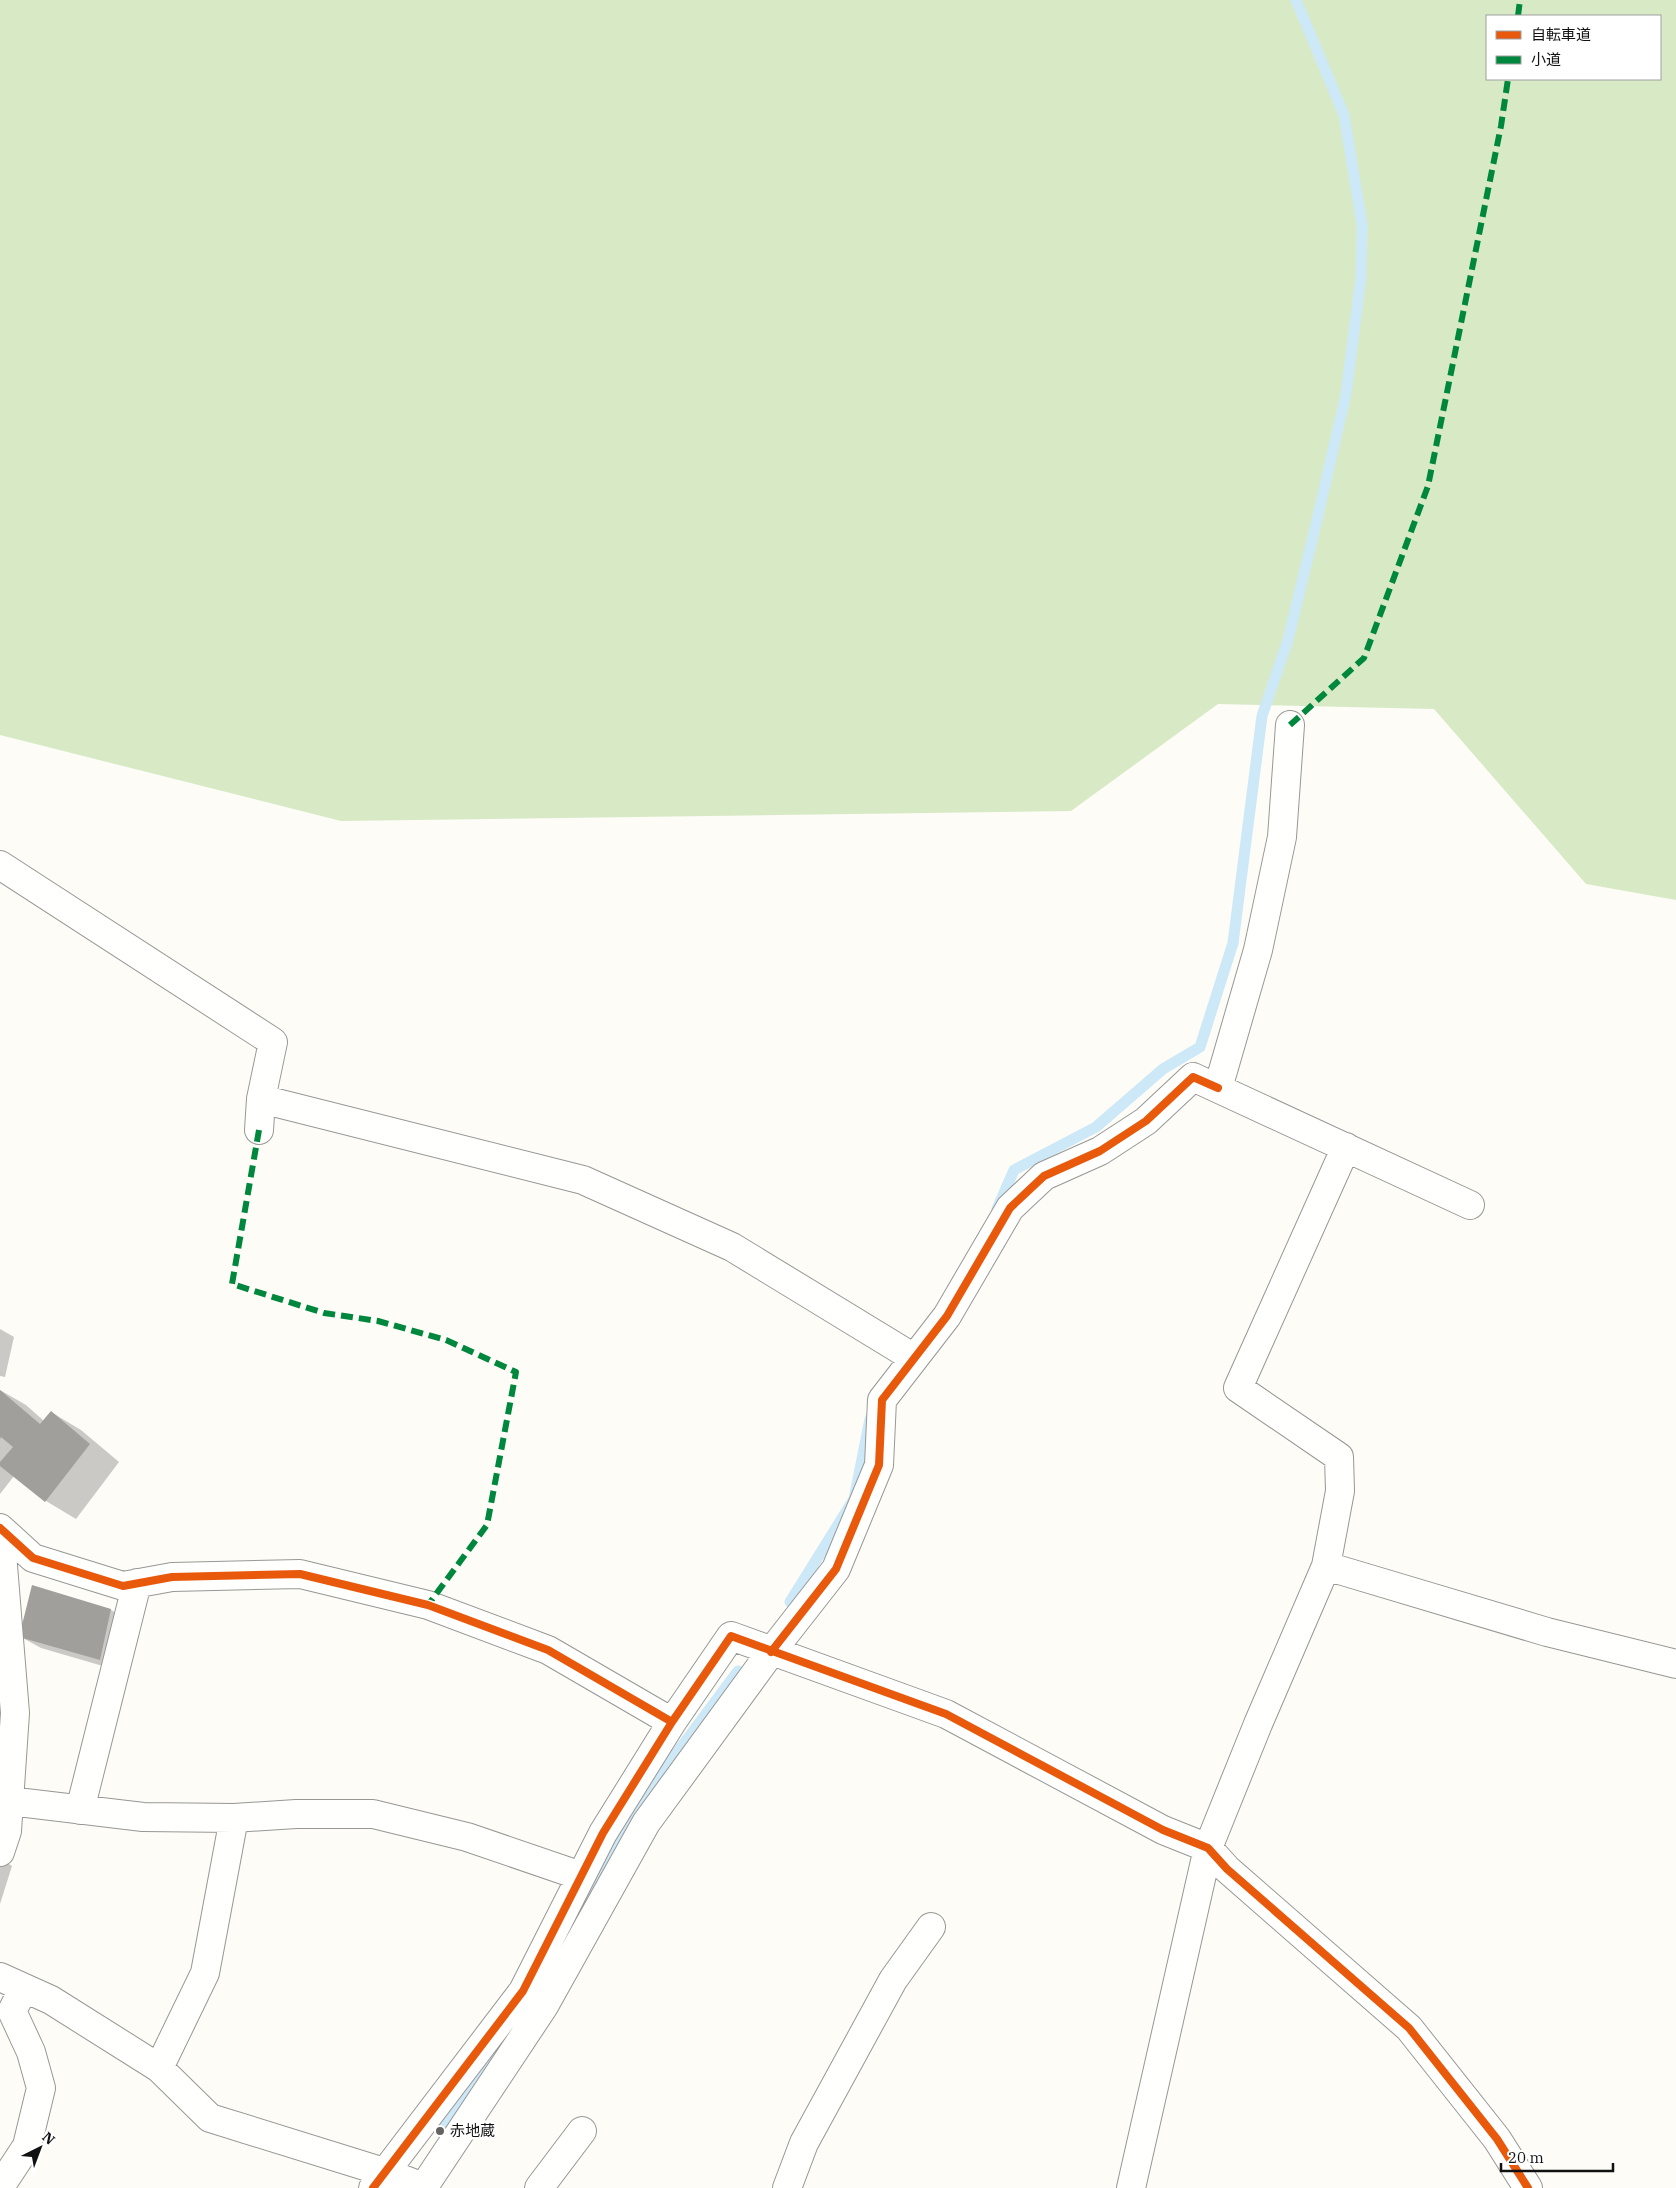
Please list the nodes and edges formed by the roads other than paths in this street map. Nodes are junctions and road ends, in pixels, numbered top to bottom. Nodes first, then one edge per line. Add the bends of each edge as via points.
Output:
1 (1290, 725) dead end
2 (0, 864) edge
3 (1218, 1088) junction
4 (261, 1099) junction
5 (259, 1130) dead end
6 (1346, 1147) junction
7 (1470, 1205) dead end
8 (914, 1358) junction
9 (0, 1529) edge
10 (1326, 1566) junction
11 (137, 1583) junction
12 (771, 1652) junction
13 (1676, 1664) edge
14 (672, 1722) junction
15 (4, 1801) edge
16 (80, 1810) junction
17 (234, 1818) junction
18 (1208, 1848) junction
19 (0, 1852) edge
20 (582, 1876) junction
21 (931, 1927) dead end
22 (12, 1982) edge
23 (159, 2068) junction
24 (582, 2131) dead end
25 (379, 2180) edge
26 (0, 2187) edge
27 (424, 2188) edge
28 (539, 2188) edge
29 (787, 2188) edge
30 (1131, 2188) edge
31 (1528, 2188) edge

1 - 3 street via 1282,837 1258,950
2 - 4 street via 273,1042
3 - 6 street
3 - 8 street via 1193,1077 1146,1121 1100,1152 1044,1176 1010,1208 947,1316
4 - 5 street
4 - 8 street via 583,1180 732,1247
6 - 7 street
6 - 10 street via 1238,1388 1339,1457 1340,1491
8 - 12 street via 882,1400 879,1465 836,1569
9 - 11 street via 33,1558 123,1586
9 - 15 street via 15,1713
10 - 13 street via 1547,1632
10 - 18 street
11 - 14 street via 172,1577 300,1574 428,1605 548,1650
11 - 16 street
12 - 14 street via 732,1636
12 - 18 street via 946,1714 1163,1830
12 - 27 street via 646,1823 544,2006
14 - 20 street via 603,1833
15 - 16 street
15 - 19 street via 7,1831
16 - 17 street via 143,1817
17 - 20 street via 373,1814 467,1837
17 - 23 street via 206,1973
18 - 30 street
18 - 31 street via 1227,1869 1409,2028 1497,2139
20 - 25 street via 523,1991
21 - 29 street via 889,1989 804,2143
22 - 23 street via 51,2000
22 - 26 street via 12,2011 31,2052 41,2088 27,2146
23 - 25 street via 210,2118
24 - 28 street
25 - 27 street

